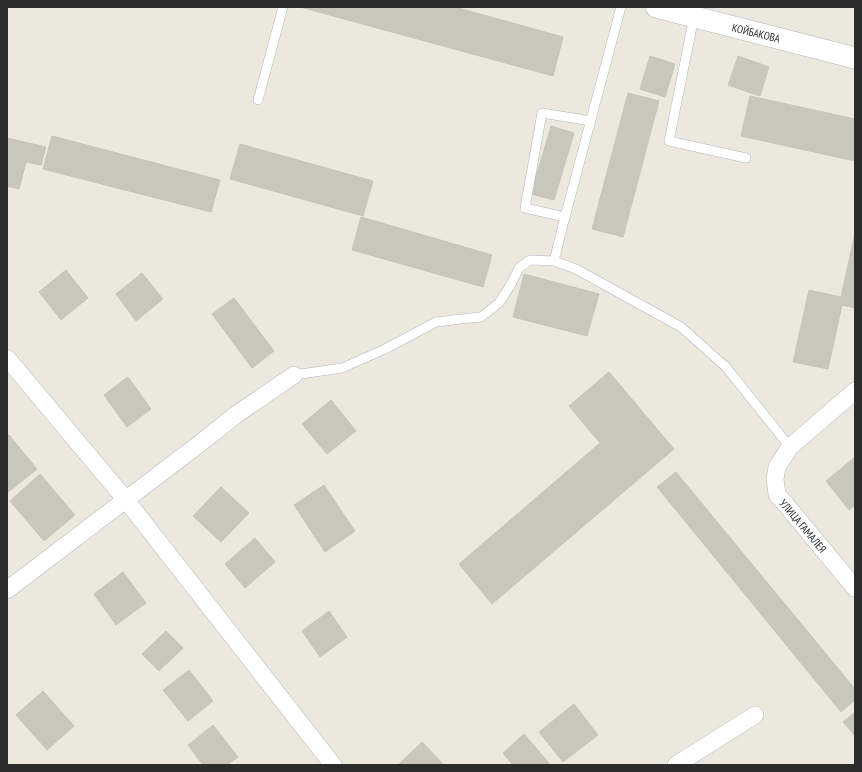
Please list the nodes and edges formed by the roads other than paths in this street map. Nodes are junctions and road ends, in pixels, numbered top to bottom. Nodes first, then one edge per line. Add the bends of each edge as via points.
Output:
1 (283, 7) edge
2 (621, 7) edge
3 (656, 7) edge
4 (694, 17) junction
5 (855, 58) edge
6 (258, 100) dead end
7 (591, 121) junction
8 (746, 158) dead end
9 (565, 217) junction
10 (554, 261) junction
11 (7, 358) edge
12 (294, 375) joint
13 (855, 391) edge
14 (790, 447) junction
15 (126, 500) junction
16 (855, 588) edge
17 (7, 590) edge
18 (755, 715) dead end
19 (333, 765) edge
20 (676, 765) edge

1 - 6 lane
2 - 7 lane
3 - 4 street, КОЙБАКОВА
4 - 5 street, КОЙБАКОВА
4 - 8 lane via 669,141
7 - 9 lane
7 - 9 lane via 542,113 525,208
9 - 10 lane
10 - 12 lane via 530,260 519,268 499,303 480,317 436,322 342,368
10 - 14 lane via 576,269 681,327 726,368
11 - 15 street
12 - 15 street via 237,414
13 - 14 street, УЛИЦА ГАМАЛЕЯ
14 - 16 street, УЛИЦА ГАМАЛЕЯ via 778,467 775,479 777,494
15 - 17 street
15 - 19 street
18 - 20 street

